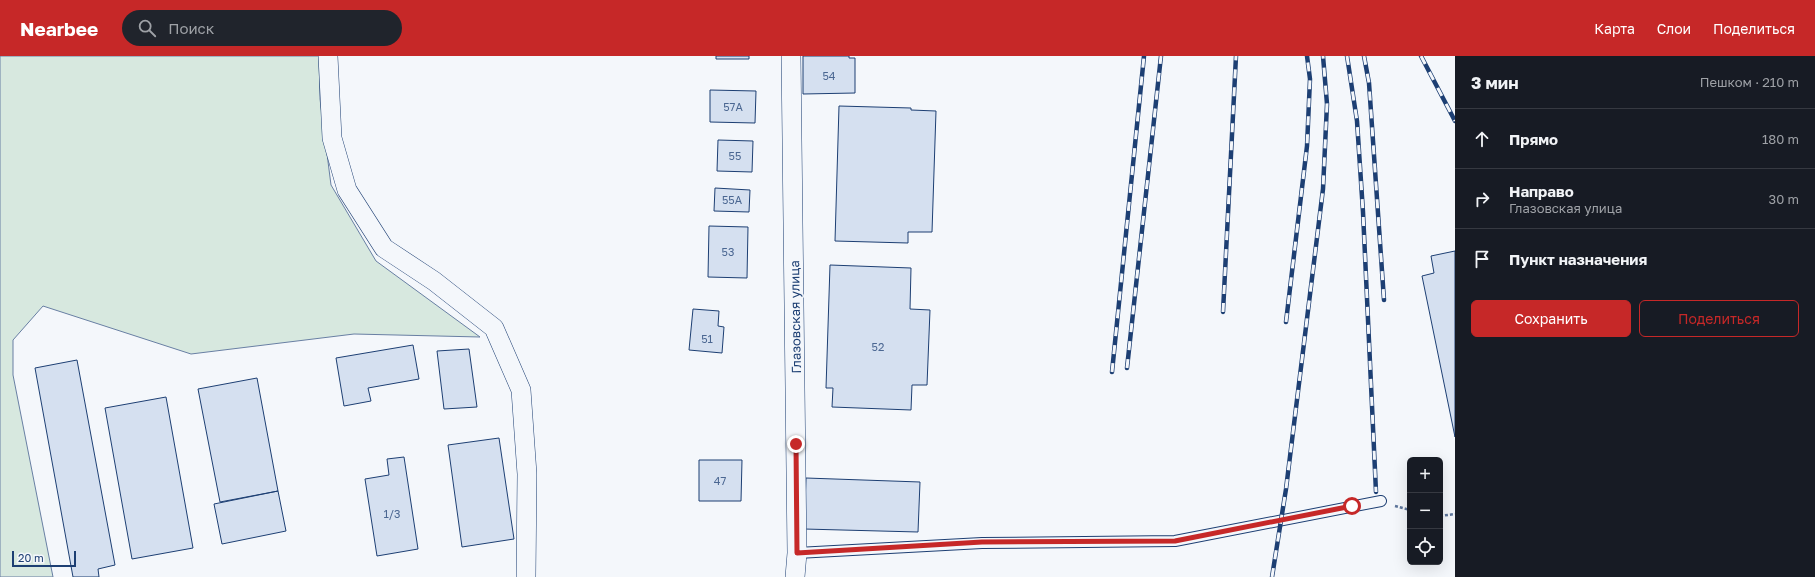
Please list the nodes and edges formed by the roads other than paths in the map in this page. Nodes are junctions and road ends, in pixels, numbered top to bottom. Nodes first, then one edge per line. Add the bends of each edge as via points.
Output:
1 (328, 56) edge
2 (791, 56) edge
3 (1381, 501) dead end
4 (797, 553) junction
5 (526, 577) edge
6 (795, 577) edge

1 - 5 street via 332,138 346,190 384,248 434,281 494,328 521,390 527,474
2 - 4 street, Глазовская улица
3 - 4 lane via 1175,541 982,542
4 - 6 street, Глазовская улица

